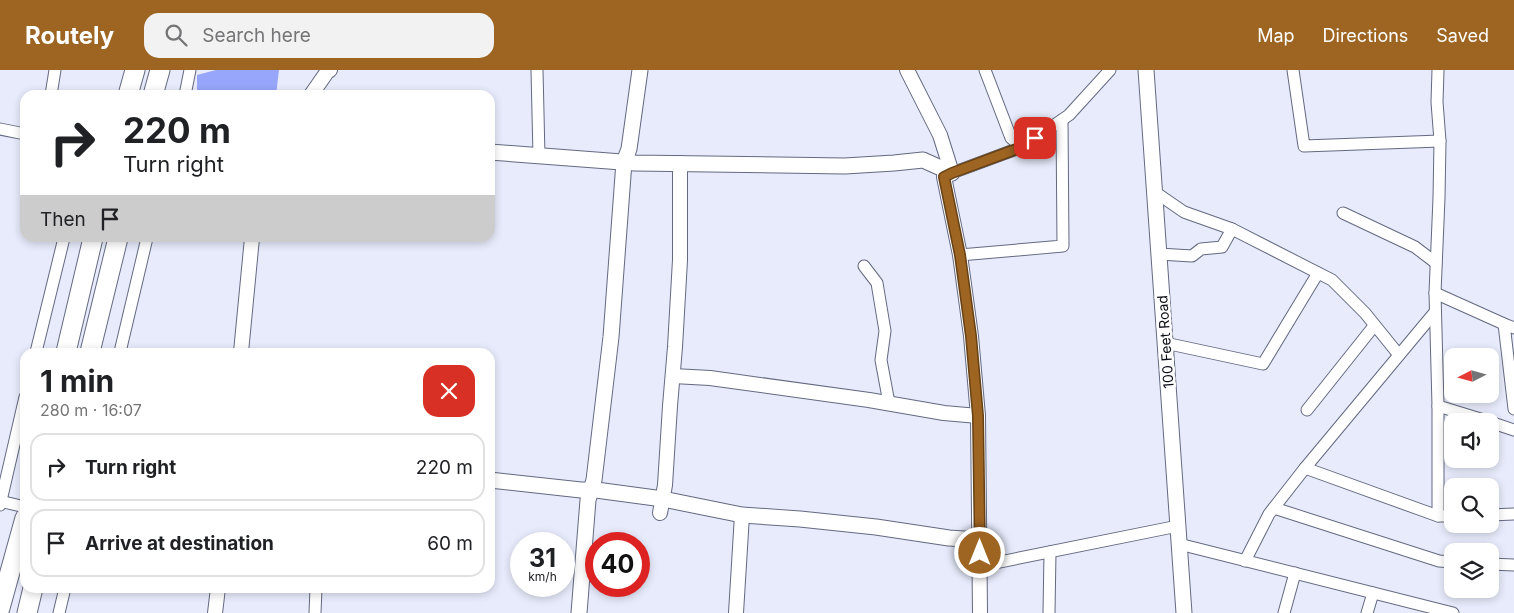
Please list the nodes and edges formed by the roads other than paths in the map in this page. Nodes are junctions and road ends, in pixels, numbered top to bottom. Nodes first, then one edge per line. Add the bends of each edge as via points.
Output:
1 (55, 70) edge
2 (135, 70) edge
3 (160, 70) edge
4 (190, 70) edge
5 (537, 70) edge
6 (640, 70) edge
7 (907, 70) edge
8 (985, 70) edge
9 (1110, 70) edge
10 (1146, 70) edge
11 (1293, 70) edge
12 (1438, 70) edge
13 (328, 71) edge
14 (51, 90) edge
15 (129, 90) edge
16 (154, 90) edge
17 (185, 90) edge
18 (315, 90) edge
19 (1062, 120) junction
20 (0, 130) edge
21 (20, 133) edge
22 (1440, 140) junction
23 (1022, 147) junction
24 (495, 152) edge
25 (539, 156) junction
26 (624, 162) junction
27 (680, 163) junction
28 (952, 173) junction
29 (1155, 192) junction
30 (1343, 213) dead end
31 (1232, 229) junction
32 (63, 242) edge
33 (93, 242) edge
34 (117, 242) edge
35 (146, 242) edge
36 (252, 242) edge
37 (1159, 254) junction
38 (960, 255) junction
39 (1436, 263) junction
40 (864, 266) dead end
41 (1318, 273) junction
42 (1435, 293) junction
43 (1435, 312) junction
44 (1374, 326) junction
45 (1509, 326) edge
46 (1165, 343) junction
47 (37, 348) edge
48 (67, 348) edge
49 (91, 348) edge
50 (121, 348) edge
51 (241, 348) edge
52 (1399, 355) junction
53 (673, 376) junction
54 (889, 403) junction
55 (1438, 406) junction
56 (1514, 409) edge
57 (1307, 410) dead end
58 (1460, 413) edge
59 (978, 416) junction
60 (20, 418) edge
61 (1499, 425) edge
62 (1514, 430) edge
63 (1305, 468) junction
64 (495, 480) edge
65 (591, 490) junction
66 (0, 502) edge
67 (20, 506) edge
68 (661, 506) junction
69 (1274, 508) junction
70 (1514, 514) edge
71 (742, 515) junction
72 (1499, 515) edge
73 (1438, 516) junction
74 (1444, 516) edge
75 (1178, 526) junction
76 (20, 536) edge
77 (979, 540) junction
78 (1179, 544) junction
79 (1050, 552) junction
80 (1245, 561) junction
81 (1444, 561) edge
82 (1499, 565) edge
83 (980, 566) junction
84 (1514, 566) edge
85 (1295, 574) junction
86 (32, 593) edge
87 (64, 593) edge
88 (217, 593) edge
89 (316, 593) edge
90 (1373, 593) junction
91 (0, 608) edge
92 (1448, 612) edge
93 (27, 613) edge
94 (59, 613) edge
95 (215, 613) edge
96 (315, 613) edge
97 (579, 613) edge
98 (736, 613) edge
99 (980, 613) edge
100 (1049, 613) edge
101 (1184, 613) edge
102 (1284, 613) edge
103 (1367, 613) edge

1 - 14 street
2 - 15 highway
3 - 16 highway
4 - 17 street
5 - 25 street
6 - 26 main road via 629,149
7 - 28 street via 940,134
8 - 23 street via 1011,138
9 - 19 street
10 - 29 main road, 100 Feet Road
11 - 22 street via 1304,146
12 - 22 street
13 - 18 street
19 - 23 street
19 - 38 street via 1063,246
20 - 21 street
22 - 39 street
23 - 28 street
24 - 25 main road
25 - 26 main road
26 - 27 main road
26 - 65 main road via 611,337
27 - 28 main road via 845,166 922,160
27 - 53 street via 680,260
28 - 38 street via 944,177
29 - 31 street via 1184,212
29 - 37 main road, 100 Feet Road
30 - 39 street via 1415,247
31 - 37 street via 1222,246 1201,249 1192,256
31 - 41 street
32 - 47 street
33 - 48 highway
34 - 49 highway
35 - 50 street
36 - 51 street
37 - 46 main road, 100 Feet Road
38 - 59 street
39 - 42 street
40 - 54 street via 877,283 885,331 881,360
41 - 44 street via 1332,280
41 - 46 street via 1263,364
42 - 43 street
42 - 45 street
43 - 52 street
43 - 55 street
44 - 52 street
44 - 57 street
45 - 56 street
46 - 75 main road, 100 Feet Road
52 - 63 street
53 - 54 street via 710,378
53 - 68 street
54 - 59 street via 944,414
55 - 58 street
55 - 73 street
59 - 77 street
60 - 66 street
61 - 62 street
63 - 69 street
63 - 73 street
64 - 65 main road
65 - 68 main road
65 - 97 main road
66 - 67 street
68 - 71 main road
69 - 80 street
69 - 81 street
70 - 72 street
71 - 77 main road
71 - 98 street
73 - 74 street
75 - 78 main road, 100 Feet Road
75 - 79 street
76 - 91 highway
77 - 83 street
78 - 80 street
78 - 101 main road, 100 Feet Road
79 - 83 street
79 - 100 street
80 - 85 street
82 - 84 street
83 - 99 street
85 - 90 street
85 - 102 street
86 - 93 highway
87 - 94 street
88 - 95 street
89 - 96 street
90 - 92 street
90 - 103 street

